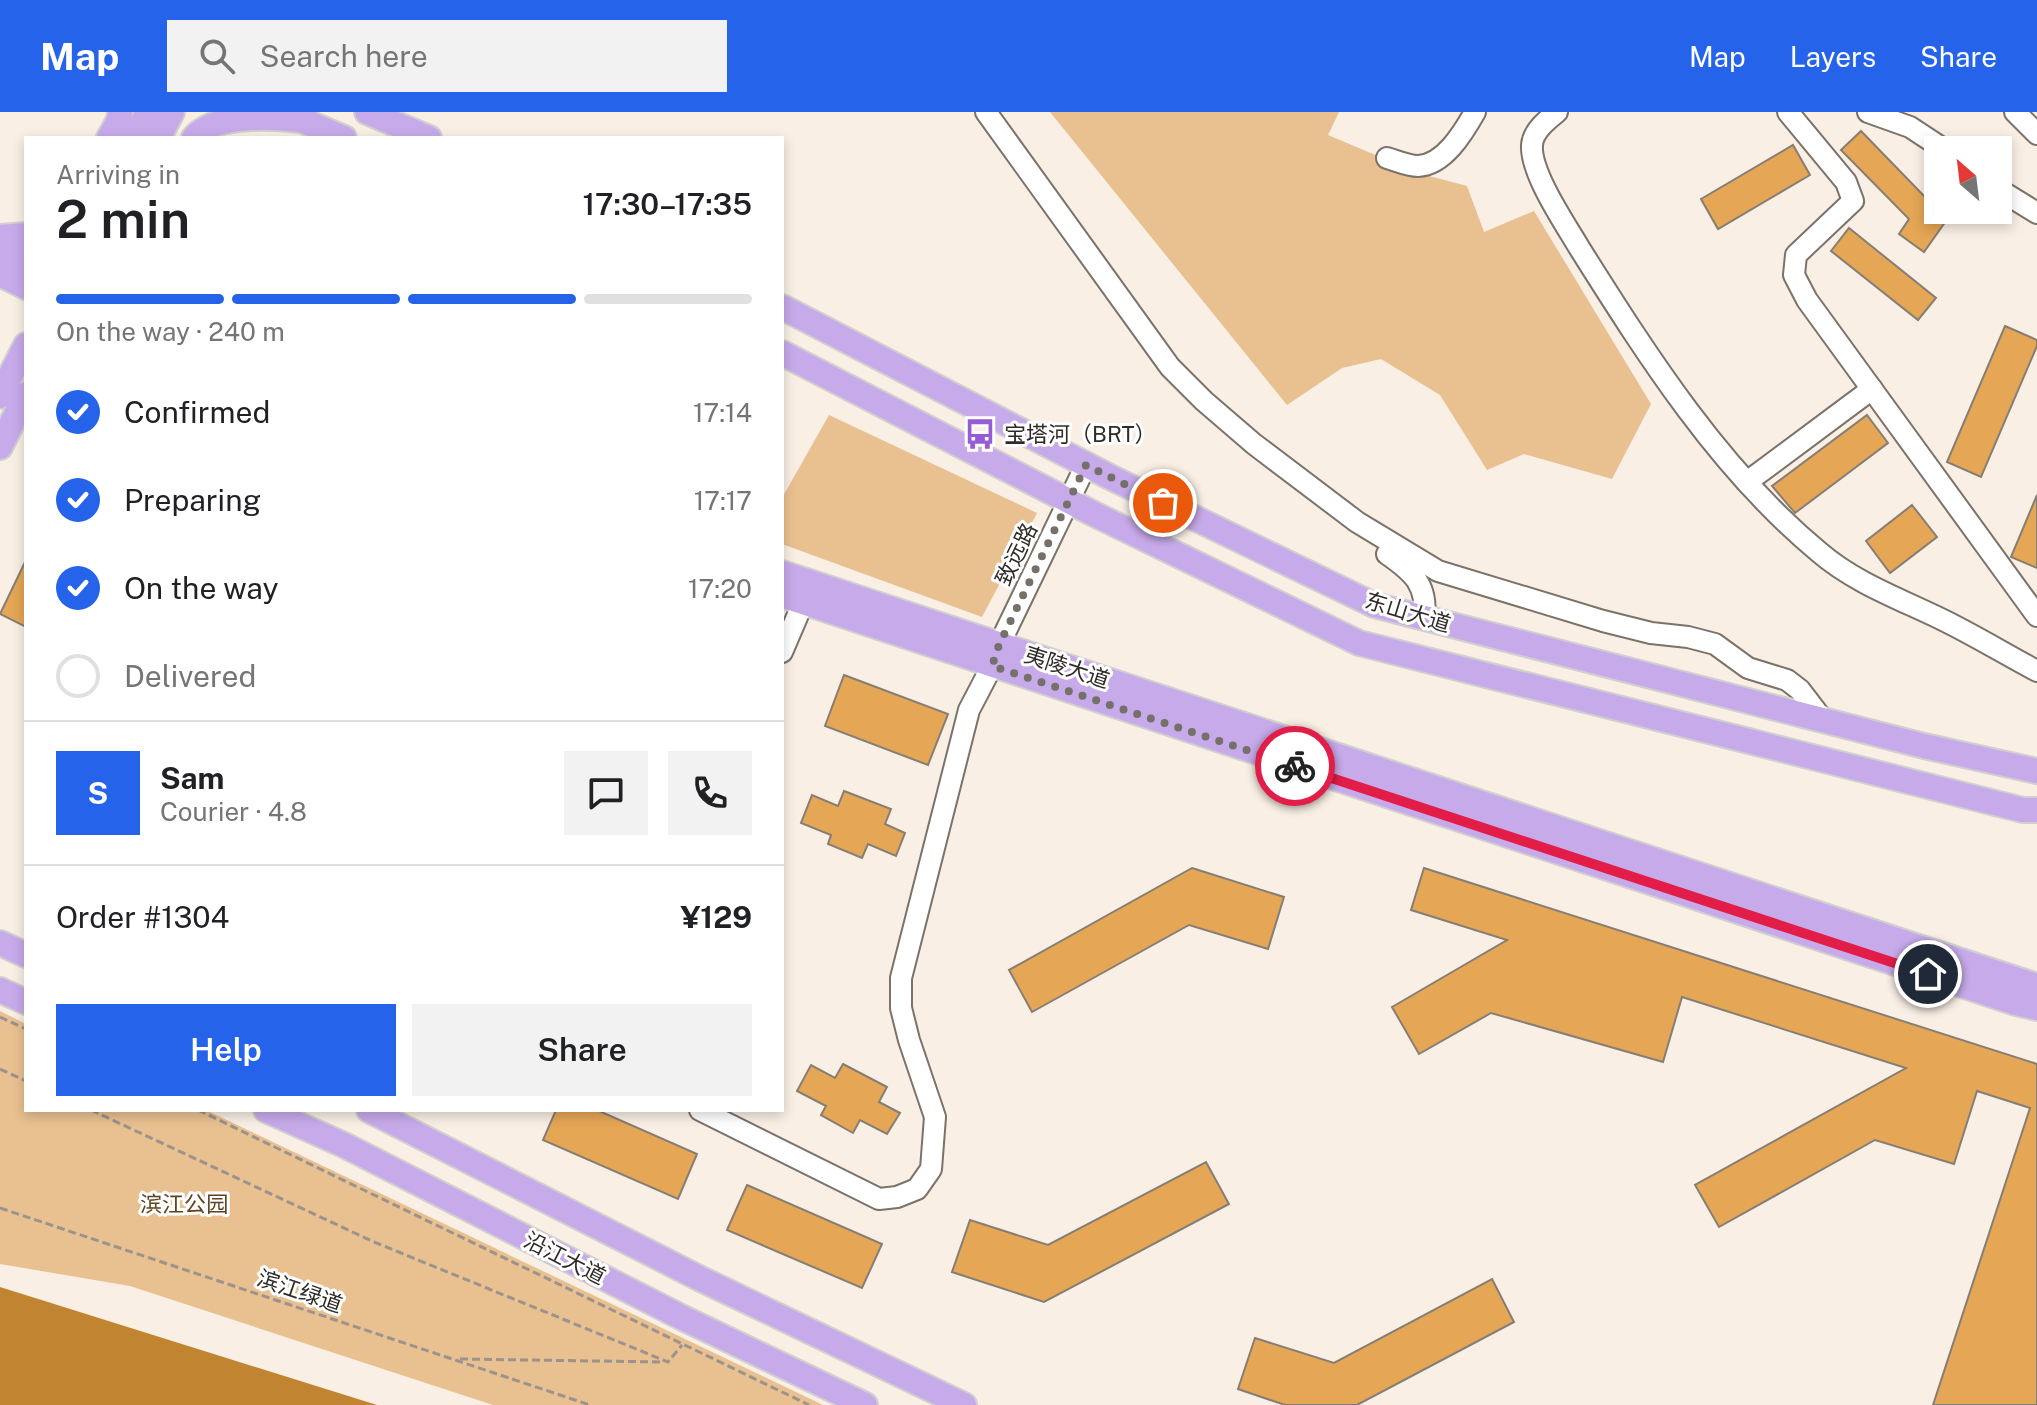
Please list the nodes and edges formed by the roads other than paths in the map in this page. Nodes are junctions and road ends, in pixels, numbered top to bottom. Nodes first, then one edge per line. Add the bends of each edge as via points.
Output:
1 (120, 112) edge
2 (148, 112) edge
3 (172, 112) edge
4 (278, 112) edge
5 (367, 112) edge
6 (986, 112) edge
7 (1475, 112) edge
8 (1557, 112) edge
9 (1788, 112) edge
10 (1868, 112) edge
11 (2015, 112) edge
12 (308, 121) junction
13 (2037, 134) edge
14 (110, 136) edge
15 (135, 136) edge
16 (159, 136) edge
17 (196, 136) edge
18 (340, 136) edge
19 (424, 136) edge
20 (1924, 136) edge
21 (1387, 158) dead end
22 (2012, 198) edge
23 (2037, 213) edge
24 (24, 235) edge
25 (0, 237) edge
26 (0, 249) edge
27 (24, 260) edge
28 (0, 274) edge
29 (24, 286) edge
30 (784, 308) edge
31 (24, 349) edge
32 (784, 354) edge
33 (1872, 389) junction
34 (0, 396) edge
35 (24, 398) edge
36 (0, 447) edge
37 (1086, 465) junction
38 (1747, 482) junction
39 (1069, 501) junction
40 (1383, 538) junction
41 (784, 574) edge
42 (793, 599) edge
43 (2037, 616) edge
44 (1424, 618) junction
45 (784, 642) edge
46 (996, 655) junction
47 (2037, 671) edge
48 (1823, 720) junction
49 (2037, 771) edge
50 (2037, 810) edge
51 (0, 943) edge
52 (24, 954) edge
53 (2037, 986) edge
54 (0, 990) edge
55 (24, 1001) edge
56 (2037, 1008) edge
57 (274, 1112) edge
58 (373, 1112) edge
59 (704, 1112) edge
60 (865, 1405) edge
61 (964, 1405) edge

1 - 14 main road
2 - 15 main road
3 - 16 main road
4 - 12 main road
5 - 19 main road
6 - 40 street via 1170,367 1254,444
7 - 21 street via 1449,150 1433,163 1414,166
8 - 38 street via 1542,123 1532,144 1554,206 1615,306
9 - 33 street via 1846,182 1853,201 1796,255 1794,275
10 - 20 street
11 - 13 street
12 - 17 main road via 267,115 214,122
12 - 18 main road
22 - 23 street
24 - 25 main road
26 - 27 main road
28 - 29 main road
30 - 37 main road, 东山大道
31 - 34 main road
32 - 39 main road, 东山大道
33 - 38 street
33 - 43 street
35 - 36 main road
37 - 39 street, 致远路
37 - 44 main road, 东山大道 via 1374,605
38 - 47 street via 1820,553 1876,590
39 - 46 street, 致远路
39 - 50 main road, 东山大道 via 1359,643 1911,784
40 - 44 street via 1386,553 1419,582 1426,600
40 - 48 street via 1438,571 1603,621 1715,644 1748,668 1787,680
41 - 46 main road, 夷陵大道
42 - 45 street
42 - 46 main road, 夷陵大道
44 - 48 main road, 东山大道
46 - 53 main road, 夷陵大道
46 - 56 main road, 夷陵大道
46 - 59 street, 致远路 via 969,710 901,978 901,1008 935,1117 931,1169 917,1189 879,1199
48 - 49 main road, 东山大道
51 - 52 main road
54 - 55 main road
57 - 60 main road, 沿江大道
58 - 61 main road, 沿江大道

